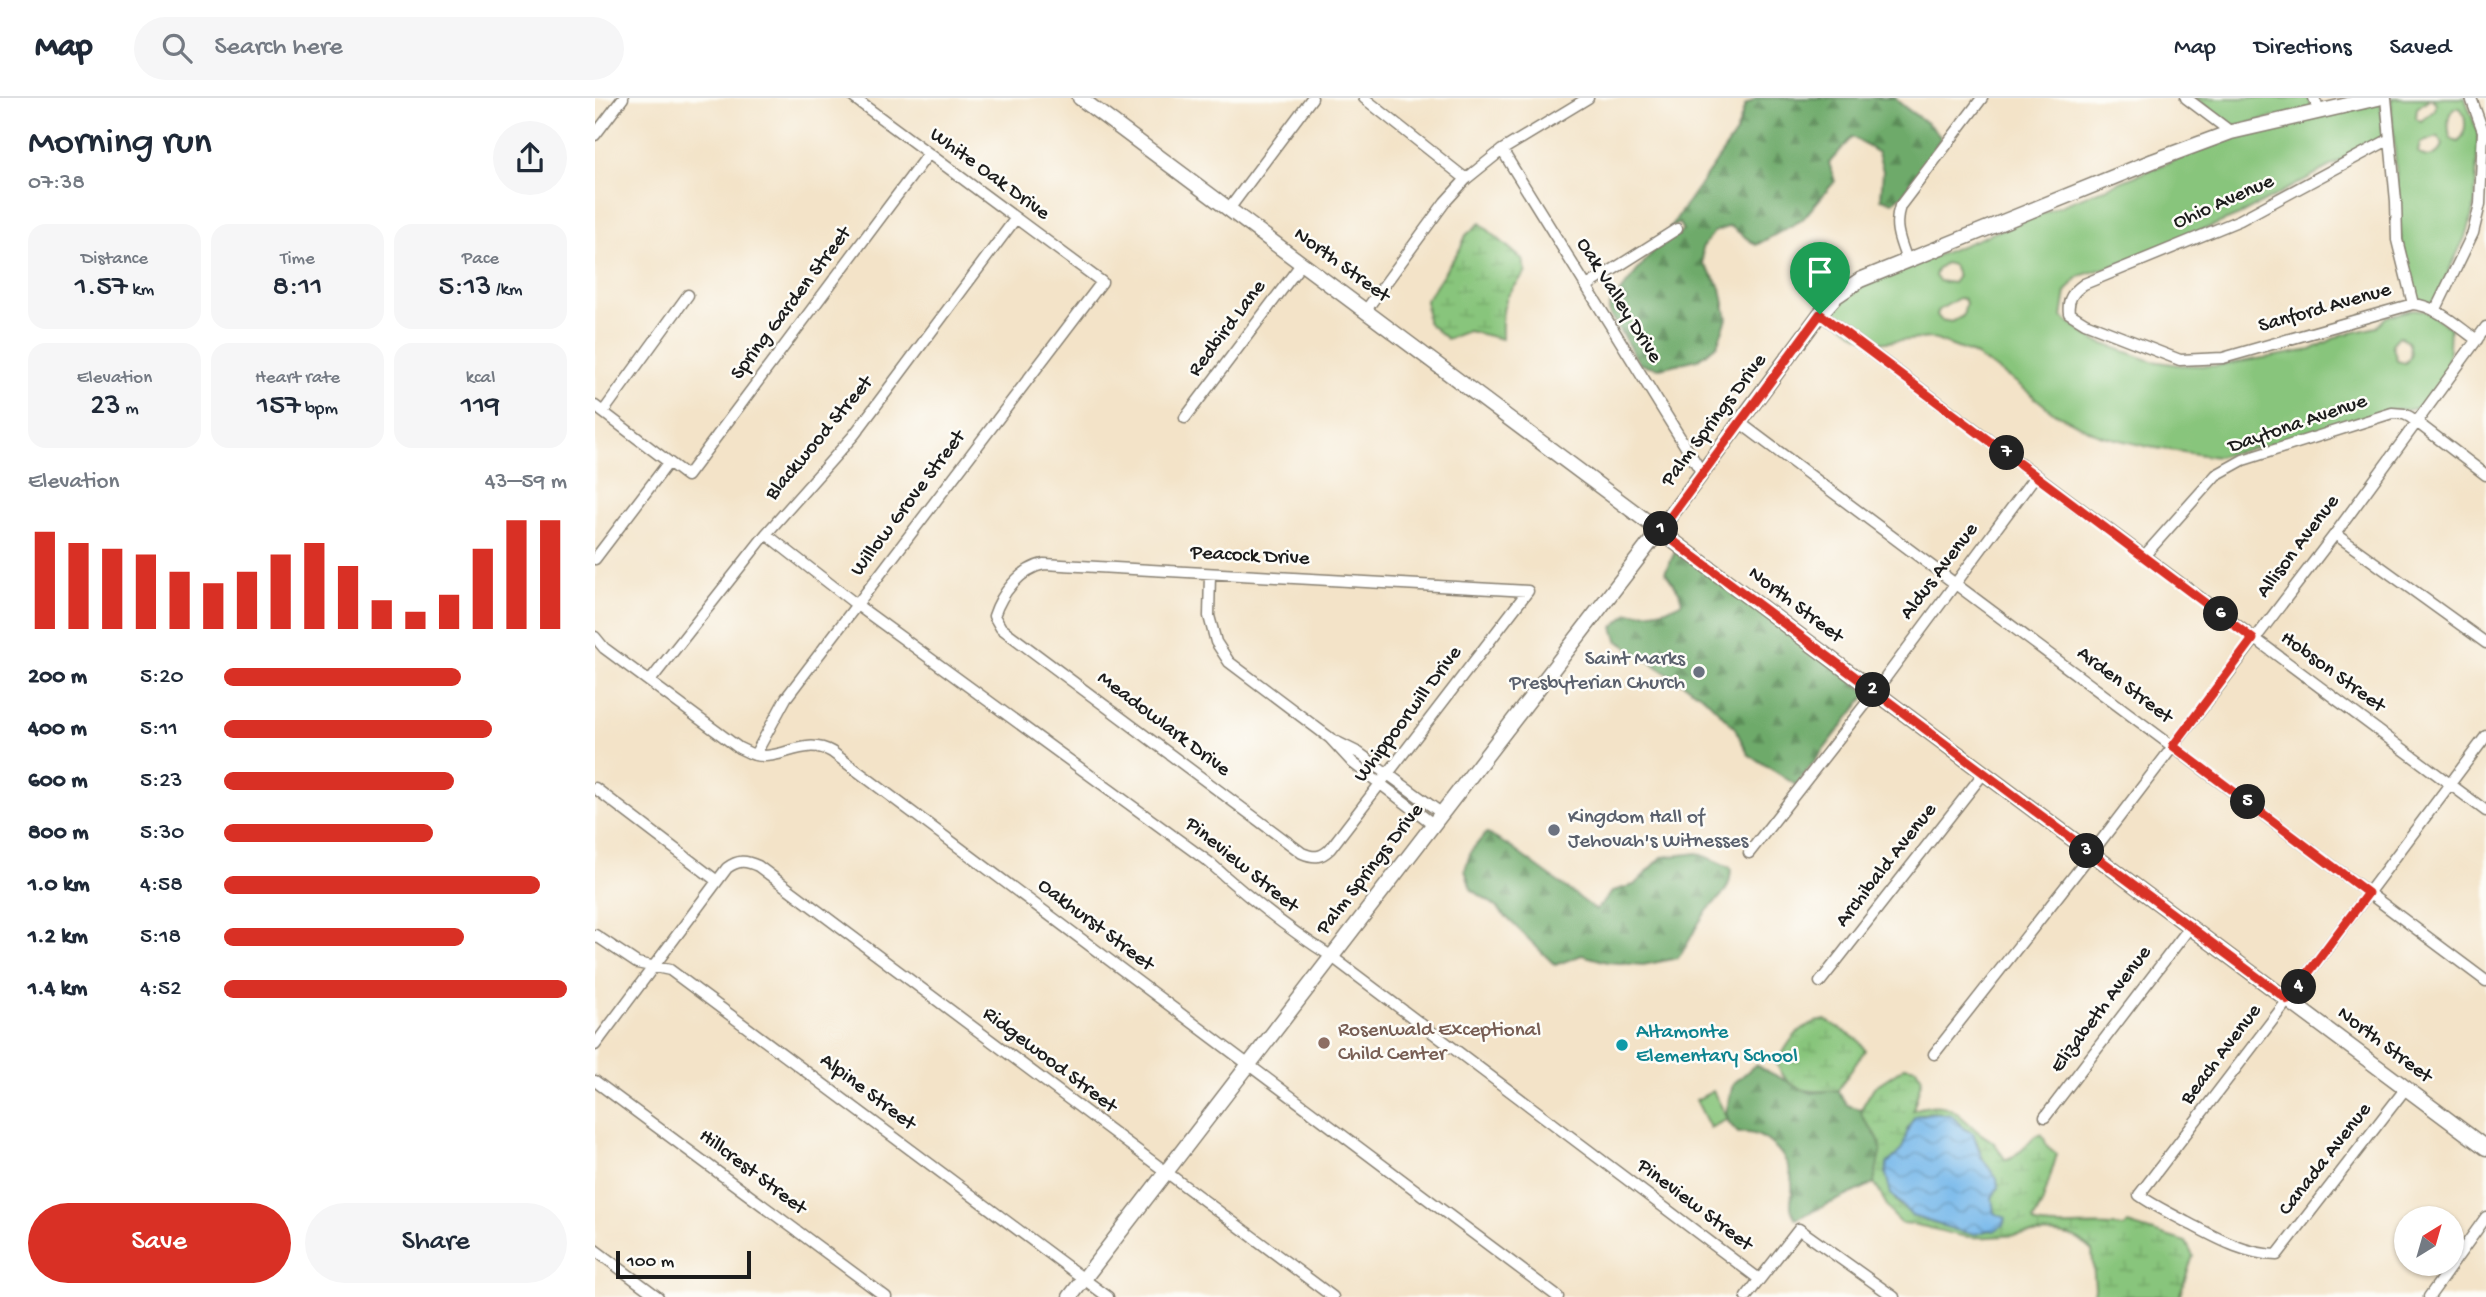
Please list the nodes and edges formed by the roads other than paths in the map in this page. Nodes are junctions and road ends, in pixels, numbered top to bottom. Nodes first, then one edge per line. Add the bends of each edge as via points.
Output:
1 (623, 98) edge
2 (854, 98) edge
3 (1080, 98) edge
4 (1311, 98) edge
5 (1364, 98) edge
6 (1588, 98) edge
7 (1982, 98) edge
8 (2186, 98) edge
9 (2378, 98) edge
10 (2386, 98) edge
11 (2471, 98) edge
12 (2316, 105) edge
13 (2231, 132) junction
14 (2484, 133) edge
15 (595, 135) edge
16 (2388, 140) junction
17 (1502, 150) junction
18 (928, 154) junction
19 (1466, 179) junction
20 (1229, 209) junction
21 (1016, 218) junction
22 (1677, 229) dead end
23 (1907, 260) junction
24 (1301, 263) junction
25 (1102, 282) joint
26 (1587, 286) junction
27 (2073, 293) joint
28 (688, 295) dead end
29 (2413, 304) junction
30 (1366, 310) junction
31 (2435, 311) junction
32 (1820, 314) junction
33 (2486, 327) edge
34 (2477, 340) junction
35 (599, 410) edge
36 (1185, 418) dead end
37 (1739, 422) junction
38 (2415, 422) junction
39 (669, 463) junction
40 (1702, 473) junction
41 (2036, 475) junction
42 (2486, 475) edge
43 (1660, 531) junction
44 (766, 534) junction
45 (2335, 534) junction
46 (2144, 556) junction
47 (595, 559) edge
48 (1210, 574) junction
49 (1954, 584) junction
50 (1528, 591) joint
51 (857, 605) junction
52 (995, 616) joint
53 (595, 637) edge
54 (2253, 639) junction
55 (2486, 643) edge
56 (650, 681) junction
57 (1875, 692) junction
58 (2486, 736) edge
59 (1330, 738) junction
60 (2173, 746) junction
61 (755, 755) junction
62 (1388, 774) junction
63 (1983, 774) junction
64 (2449, 783) junction
65 (1380, 784) junction
66 (595, 788) edge
67 (2486, 811) edge
68 (1437, 819) junction
69 (1749, 853) dead end
70 (2091, 854) junction
71 (1317, 857) joint
72 (717, 881) junction
73 (2368, 893) junction
74 (2190, 927) junction
75 (595, 935) edge
76 (1331, 956) junction
77 (654, 967) junction
78 (2486, 981) edge
79 (1820, 982) dead end
80 (2288, 1000) junction
81 (595, 1045) edge
82 (1934, 1054) dead end
83 (1248, 1066) junction
84 (595, 1081) edge
85 (2406, 1088) junction
86 (2045, 1117) dead end
87 (2486, 1148) edge
88 (1167, 1173) junction
89 (2486, 1217) edge
90 (595, 1250) edge
91 (2277, 1255) joint
92 (1084, 1279) junction
93 (1759, 1279) junction
94 (658, 1297) edge
95 (886, 1297) edge
96 (1070, 1297) edge
97 (1108, 1297) edge
98 (1332, 1297) edge
99 (1558, 1297) edge
100 (1746, 1297) edge
101 (1894, 1297) edge
102 (2429, 1297) edge

1 - 15 street
2 - 18 street, White Oak Drive
3 - 20 street, North Street
4 - 20 street
5 - 19 street
6 - 17 street
7 - 23 street via 1900,206 1896,233
8 - 13 street
9 - 12 street, Palm Springs Drive
10 - 16 street
11 - 14 street
12 - 13 street, Palm Springs Drive
13 - 23 street, Palm Springs Drive
14 - 31 street via 2480,204 2473,233
16 - 27 street, Ohio Avenue via 2241,220 2084,284
16 - 29 street via 2396,240
17 - 19 street
17 - 26 street, Oak Valley Drive
18 - 21 street, White Oak Drive
18 - 39 street, Spring Garden Street via 687,477
19 - 30 street
20 - 24 street, North Street
21 - 25 street, White Oak Drive
21 - 44 street, Blackwood Street via 854,435
22 - 26 street
23 - 32 street, Palm Springs Drive via 1849,286
24 - 30 street, North Street
24 - 36 street, Redbird Lane
25 - 51 street, Willow Grove Street
26 - 40 street, Oak Valley Drive
27 - 29 street, Sanford Avenue via 2068,308 2073,318 2180,360 2223,358
28 - 35 street
29 - 31 street, Sanford Avenue
30 - 43 street, North Street
31 - 34 street, Sanford Avenue
32 - 37 street, Palm Springs Drive
32 - 41 street, Hobson Street
33 - 34 street, Allison Avenue
34 - 38 street, Allison Avenue
35 - 39 street
37 - 40 street, Palm Springs Drive
37 - 49 street, Arden Street
38 - 42 street
38 - 45 street, Allison Avenue
38 - 46 street, Daytona Avenue via 2392,413 2243,460 2216,475
39 - 47 street
40 - 43 street, Palm Springs Drive
41 - 46 street, Hobson Street
41 - 49 street, Aldus Avenue
43 - 57 street, North Street
43 - 68 street, Palm Springs Drive
44 - 51 street, Pineview Street
44 - 56 street, Blackwood Street
45 - 54 street, Allison Avenue
45 - 55 street
46 - 54 street, Hobson Street
48 - 50 street, Peacock Drive
48 - 52 street, Peacock Drive via 1044,564 1027,570
48 - 59 street via 1209,616 1216,642 1229,662
49 - 57 street, Aldus Avenue
49 - 60 street, Arden Street
50 - 62 street, Whippoorwill Drive
51 - 61 street, Willow Grove Street via 786,698
51 - 76 street, Pineview Street via 1210,863 1292,932
52 - 71 street, Meadowlark Drive via 1001,628 1302,853
53 - 56 street
54 - 60 street, Allison Avenue
54 - 64 street, Hobson Street
56 - 61 street
57 - 63 street, North Street
57 - 69 street, Aldus Avenue
58 - 64 street, Beach Avenue
59 - 62 street
59 - 65 street
60 - 70 street, Allison Avenue
60 - 73 street, Arden Street
61 - 83 street, Oakhurst Street via 813,745 832,752
62 - 65 street, Whippoorwill Drive
62 - 68 street
63 - 70 street, North Street
63 - 79 street, Archibald Avenue
64 - 67 street, Hobson Street
64 - 73 street, Beach Avenue
65 - 68 street
65 - 71 street, Whippoorwill Drive via 1330,849
66 - 72 street
68 - 76 street, Palm Springs Drive
70 - 74 street, North Street
70 - 82 street, Allison Avenue
72 - 77 street
72 - 88 street, Ridgewood Street via 740,861 758,866
73 - 78 street, Arden Street
73 - 80 street, Beach Avenue
74 - 80 street, North Street
74 - 86 street, Elizabeth Avenue
75 - 77 street, Alpine Street via 637,962
76 - 83 street, Palm Springs Drive
76 - 93 street, Pineview Street
77 - 81 street
77 - 92 street, Alpine Street via 670,970
80 - 85 street, North Street
80 - 91 street, Beach Avenue via 2139,1195 2241,1249
83 - 88 street, Palm Springs Drive
83 - 99 street, Oakhurst Street
84 - 95 street, Hillcrest Street
85 - 87 street, North Street
85 - 91 street, Canada Avenue
88 - 92 street, Palm Springs Drive
88 - 98 street, Ridgewood Street
89 - 102 street
90 - 94 street
92 - 96 street, Palm Springs Drive
92 - 97 street, Alpine Street
93 - 100 street
93 - 101 street via 1799,1229

